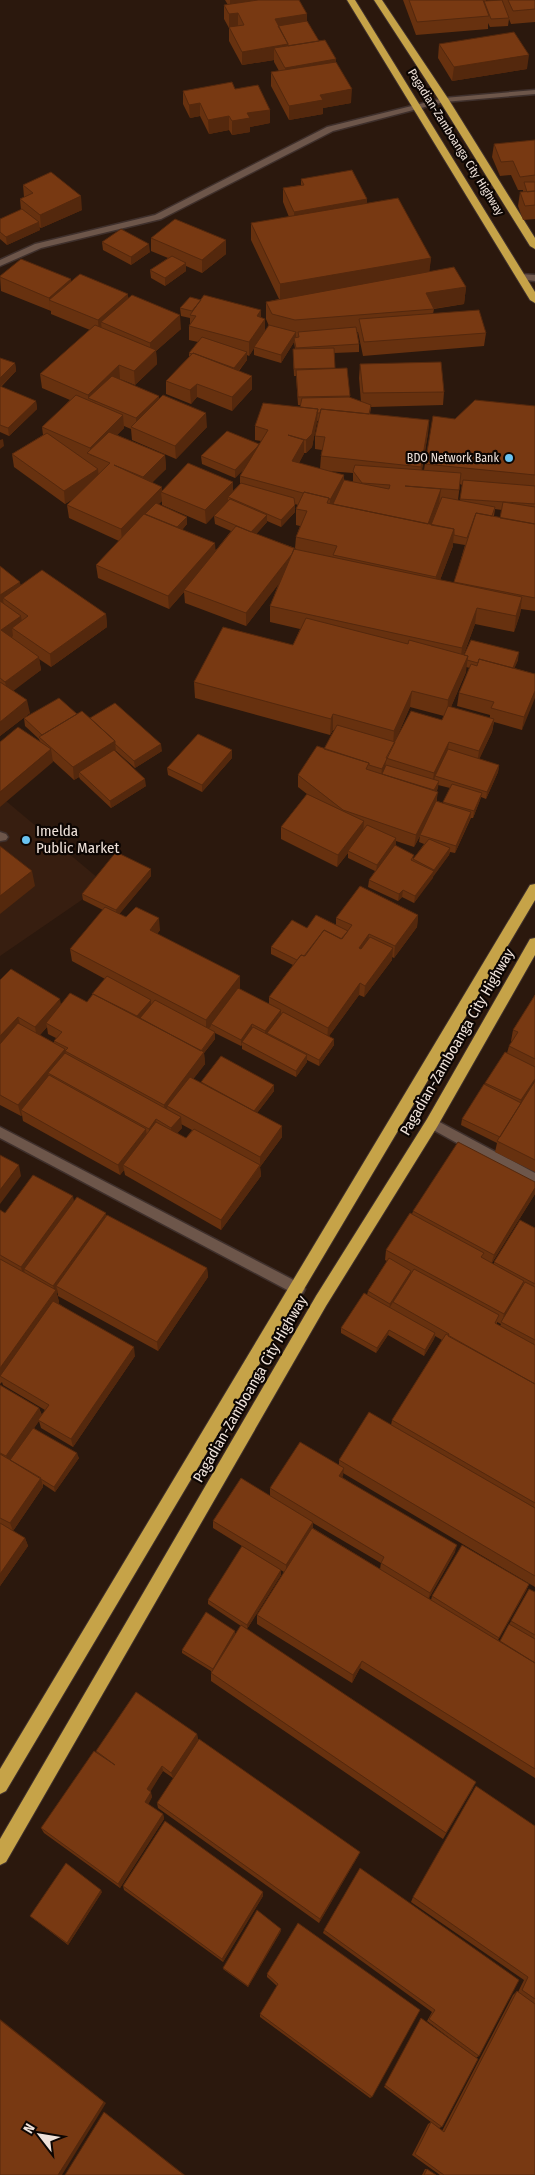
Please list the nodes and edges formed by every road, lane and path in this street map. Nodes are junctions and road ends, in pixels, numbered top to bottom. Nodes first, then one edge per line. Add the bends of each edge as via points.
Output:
1 (351, 0) edge
2 (378, 0) edge
3 (535, 92) edge
4 (444, 100) junction
5 (416, 107) junction
6 (535, 246) edge
7 (0, 263) edge
8 (521, 277) junction
9 (535, 278) edge
10 (535, 300) edge
11 (535, 889) edge
12 (535, 943) edge
13 (432, 1123) junction
14 (0, 1132) edge
15 (535, 1180) edge
16 (298, 1289) junction
17 (0, 1784) edge
18 (0, 1856) edge

1 - 5 highway, Pagadian-Zamboanga City Highway
2 - 4 highway, Pagadian-Zamboanga City Highway
3 - 4 street
4 - 5 street
4 - 6 highway, Pagadian-Zamboanga City Highway
5 - 7 street via 330,130 158,217 38,246
5 - 8 highway, Pagadian-Zamboanga City Highway
8 - 9 street
8 - 10 highway, Pagadian-Zamboanga City Highway
11 - 16 highway, Pagadian-Zamboanga City Highway
12 - 13 highway, Pagadian-Zamboanga City Highway
13 - 15 street
13 - 18 highway, Pagadian-Zamboanga City Highway via 321,1301
14 - 16 street
16 - 17 highway, Pagadian-Zamboanga City Highway

